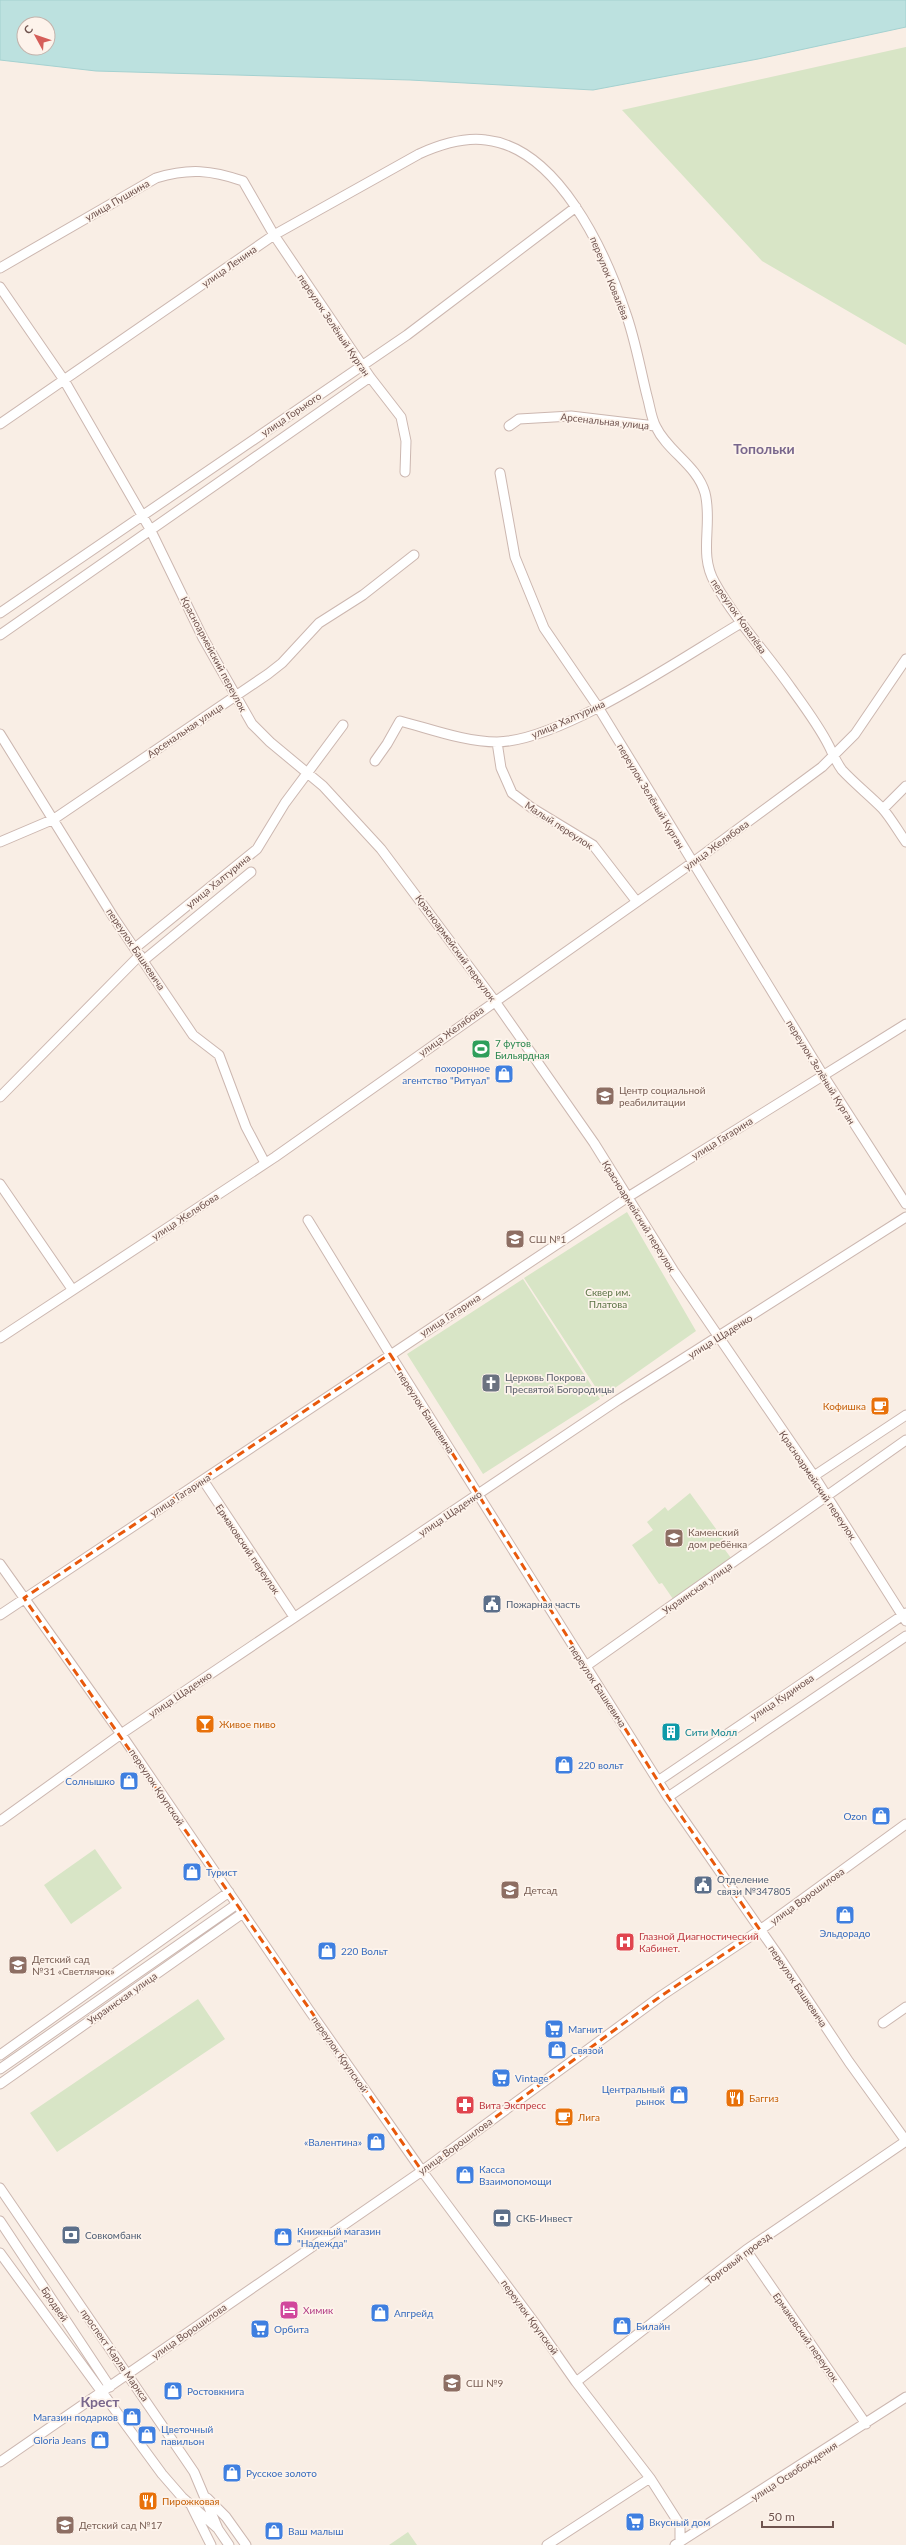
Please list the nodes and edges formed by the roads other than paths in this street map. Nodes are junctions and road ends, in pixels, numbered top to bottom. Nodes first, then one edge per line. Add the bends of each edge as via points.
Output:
1 (243, 181) joint
2 (576, 207) junction
3 (274, 235) junction
4 (0, 268) edge
5 (0, 287) edge
6 (362, 366) junction
7 (370, 378) junction
8 (64, 380) junction
9 (0, 424) edge
10 (509, 426) dead end
11 (655, 426) junction
12 (405, 472) dead end
13 (500, 473) dead end
14 (142, 516) junction
15 (150, 529) junction
16 (414, 555) dead end
17 (0, 613) edge
18 (741, 623) junction
19 (0, 635) edge
20 (906, 659) edge
21 (235, 696) junction
22 (598, 707) junction
23 (343, 725) dead end
24 (0, 734) edge
25 (497, 742) junction
26 (833, 758) junction
27 (375, 761) dead end
28 (307, 772) junction
29 (906, 786) edge
30 (883, 809) junction
31 (54, 820) junction
32 (0, 842) edge
33 (906, 842) edge
34 (692, 863) junction
35 (251, 872) dead end
36 (637, 902) junction
37 (140, 955) junction
38 (494, 1000) junction
39 (906, 1024) edge
40 (823, 1075) junction
41 (0, 1096) edge
42 (265, 1163) junction
43 (0, 1184) edge
44 (628, 1197) junction
45 (906, 1204) edge
46 (906, 1217) edge
47 (308, 1220) dead end
48 (72, 1289) junction
49 (0, 1338) edge
50 (717, 1338) junction
51 (390, 1354) junction
52 (906, 1415) edge
53 (906, 1440) edge
54 (814, 1476) junction
55 (203, 1480) junction
56 (479, 1494) junction
57 (827, 1496) junction
58 (0, 1564) edge
59 (24, 1598) junction
60 (0, 1615) edge
61 (905, 1616) edge
62 (294, 1617) junction
63 (906, 1636) edge
64 (586, 1666) junction
65 (121, 1734) junction
66 (658, 1781) junction
67 (668, 1797) junction
68 (0, 1821) edge
69 (906, 1824) edge
70 (228, 1892) junction
71 (237, 1904) junction
72 (243, 1913) junction
73 (760, 1930) junction
74 (906, 2007) edge
75 (51, 2018) junction
76 (883, 2023) dead end
77 (57, 2028) junction
78 (64, 2038) junction
79 (0, 2055) edge
80 (0, 2069) edge
81 (0, 2084) edge
82 (906, 2141) edge
83 (422, 2171) junction
84 (0, 2188) edge
85 (0, 2221) edge
86 (746, 2250) junction
87 (0, 2253) edge
88 (128, 2374) junction
89 (576, 2382) junction
90 (110, 2387) junction
91 (102, 2392) junction
92 (906, 2398) edge
93 (866, 2424) junction
94 (0, 2462) edge
95 (650, 2478) junction
96 (206, 2497) junction
97 (192, 2506) junction
98 (218, 2528) junction
99 (677, 2544) edge
100 (211, 2545) edge
101 (229, 2545) edge
102 (246, 2545) edge
103 (548, 2545) edge

1 - 3 street, переулок Зелёный Курган
1 - 4 street, улица Пушкина via 220,173 179,171 156,178
2 - 3 street, улица Ленина via 559,185 528,156 505,145 474,139 419,154
2 - 6 street, улица Горького
2 - 11 street, переулок Ковалёва via 598,244 626,312
3 - 6 street, переулок Зелёный Курган
3 - 8 street, улица Ленина
5 - 8 street, Красноармейский переулок
6 - 7 street, переулок Зелёный Курган
6 - 14 street, улица Горького
7 - 12 street, переулок Зелёный Курган via 403,422 407,457
7 - 15 street, улица Горького
8 - 9 street, улица Ленина
8 - 14 street, Красноармейский переулок
10 - 11 street, Арсенальная улица via 519,419 571,416
11 - 18 street, переулок Ковалёва via 702,486 706,503 705,551 708,571
13 - 22 street, переулок Зелёный Курган via 515,557 528,592 544,628
14 - 15 street, Красноармейский переулок
14 - 17 street, улица Горького
15 - 19 street, улица Горького
15 - 21 street, Красноармейский переулок via 203,638
16 - 21 street, Арсенальная улица via 363,595 319,623 282,663
18 - 22 street, улица Халтурина
18 - 26 street, переулок Ковалёва via 790,686 829,745
20 - 26 street, улица Желябова via 869,715
21 - 28 street, Красноармейский переулок via 252,724
21 - 31 street, Арсенальная улица
22 - 25 street, улица Халтурина via 528,737
22 - 34 street, переулок Зелёный Курган
23 - 28 street, улица Халтурина
24 - 31 street, переулок Башкевича
25 - 27 street, улица Халтурина via 442,733 400,721
25 - 36 street, Малый переулок via 501,768 512,793 593,845
26 - 30 street, переулок Ковалёва
26 - 34 street, улица Желябова
28 - 37 street, улица Халтурина via 257,849
28 - 38 street, Красноармейский переулок via 334,797 381,849
29 - 30 street
30 - 33 street, переулок Ковалёва
31 - 32 street, Арсенальная улица
31 - 37 street, переулок Башкевича via 114,918
34 - 36 street, улица Желябова
34 - 40 street, переулок Зелёный Курган
35 - 37 street
36 - 38 street, улица Желябова
37 - 41 street, улица Халтурина
37 - 42 street, переулок Башкевича via 193,1035 219,1055 246,1127
38 - 42 street, улица Желябова
38 - 44 street, Красноармейский переулок via 594,1143
39 - 40 street, улица Гагарина
40 - 44 street, улица Гагарина
40 - 45 street, переулок Зелёный Курган
42 - 48 street, улица Желябова
43 - 48 street
44 - 50 street, Красноармейский переулок
44 - 51 street, улица Гагарина
46 - 50 street, улица Щаденко
47 - 51 street, переулок Башкевича
48 - 49 street, улица Желябова
50 - 54 street, Красноармейский переулок
50 - 56 street, улица Щаденко via 618,1400
51 - 55 street, улица Гагарина
51 - 56 street, переулок Башкевича
52 - 54 street
53 - 57 street, Украинская улица
54 - 57 street, Красноармейский переулок
55 - 59 street, улица Гагарина
55 - 62 street, Ермаковский переулок
56 - 62 street, улица Щаденко
56 - 64 street, переулок Башкевича
57 - 61 street, Красноармейский переулок
57 - 64 street, Украинская улица
58 - 59 street, переулок Крупской
59 - 60 street, улица Гагарина
59 - 65 street, переулок Крупской
61 - 66 street, улица Кудинова
62 - 65 street, улица Щаденко
63 - 67 street, улица Кудинова
64 - 66 street, переулок Башкевича
65 - 68 street, улица Щаденко
65 - 70 street, переулок Крупской
66 - 67 street, переулок Башкевича
67 - 73 street, переулок Башкевича
69 - 73 street, улица Ворошилова
70 - 71 street, переулок Крупской
70 - 75 street
71 - 72 street, переулок Крупской
71 - 77 street
72 - 78 street, Украинская улица
72 - 83 street, переулок Крупской
73 - 82 street, переулок Башкевича
73 - 83 street, улица Ворошилова via 661,1996
74 - 76 street
75 - 77 street
75 - 79 street
77 - 78 street
77 - 80 street
78 - 81 street, Украинская улица
82 - 86 street, Торговый проезд
83 - 88 street, улица Ворошилова
83 - 89 street, переулок Крупской
84 - 88 street, проспект Карла Маркса
85 - 90 street, Бродвей
86 - 89 street, Торговый проезд
86 - 93 street, Ермаковский переулок
87 - 91 street, проспект Карла Маркса
88 - 90 street, улица Ворошилова
88 - 96 street, проспект Карла Маркса via 194,2472
89 - 95 street, переулок Крупской
90 - 91 street, улица Ворошилова
91 - 94 street, улица Ворошилова
91 - 97 street, проспект Карла Маркса via 162,2474
92 - 93 street, улица Освобождения
93 - 99 street, улица Освобождения
95 - 99 street, переулок Крупской via 680,2526
95 - 103 street
96 - 98 street, проспект Карла Маркса
96 - 102 street via 226,2516
97 - 98 street, проспект Карла Маркса
97 - 100 street
98 - 101 street, проспект Карла Маркса

